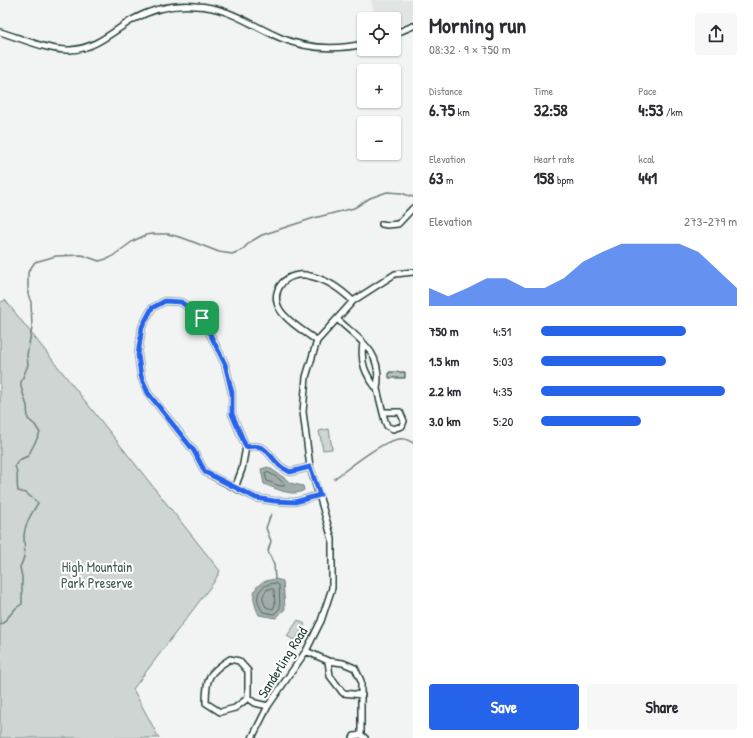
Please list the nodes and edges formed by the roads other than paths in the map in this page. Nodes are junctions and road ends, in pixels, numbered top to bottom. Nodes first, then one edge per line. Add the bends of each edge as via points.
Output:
1 (413, 26) edge
2 (401, 31) edge
3 (0, 32) edge
4 (357, 45) edge
5 (413, 208) edge
6 (382, 224) dead end
7 (413, 272) edge
8 (353, 301) junction
9 (337, 319) junction
10 (317, 341) junction
11 (363, 343) junction
12 (377, 389) junction
13 (383, 412) junction
14 (246, 447) junction
15 (310, 467) junction
16 (235, 488) junction
17 (320, 495) junction
18 (306, 652) junction
19 (328, 661) junction
20 (362, 695) junction
21 (248, 698) junction
22 (268, 706) junction
23 (363, 737) edge
24 (252, 738) edge
25 (353, 738) edge

1 - 2 street
3 - 4 street via 54,48 80,49 99,42 145,14 176,6 198,6 234,14 279,37 312,47 339,48
5 - 6 street via 398,224
7 - 8 street, Sanderling Road via 395,274
8 - 9 street, Sanderling Road
8 - 10 street via 336,286 309,275 294,276 282,282 276,291 276,303 284,316
9 - 10 street, Sanderling Road
9 - 11 street
10 - 15 street, Sanderling Road via 306,377 303,412
11 - 12 street via 361,356 364,370
11 - 12 street via 375,356 379,379
12 - 13 street
13 - 13 street via 390,429 402,426 404,420 400,412
14 - 15 street via 256,445 267,450 280,466 290,472
14 - 16 street
14 - 16 street via 232,414 232,393 225,364 202,318 181,302 165,301 152,308 142,327 138,355 141,376 148,393 194,451 205,472
15 - 17 street, Sanderling Road
16 - 17 street via 256,498 274,501 295,502
17 - 18 street, Sanderling Road via 332,539 332,588 321,621
18 - 19 street
18 - 22 street, Sanderling Road
19 - 20 street via 330,676 344,693
19 - 20 street via 354,668 362,681
20 - 23 street
21 - 21 street via 248,671 239,661 230,659 216,668 206,683 206,704 220,712 235,708
21 - 22 street via 255,703
22 - 24 street, Sanderling Road
23 - 25 street

